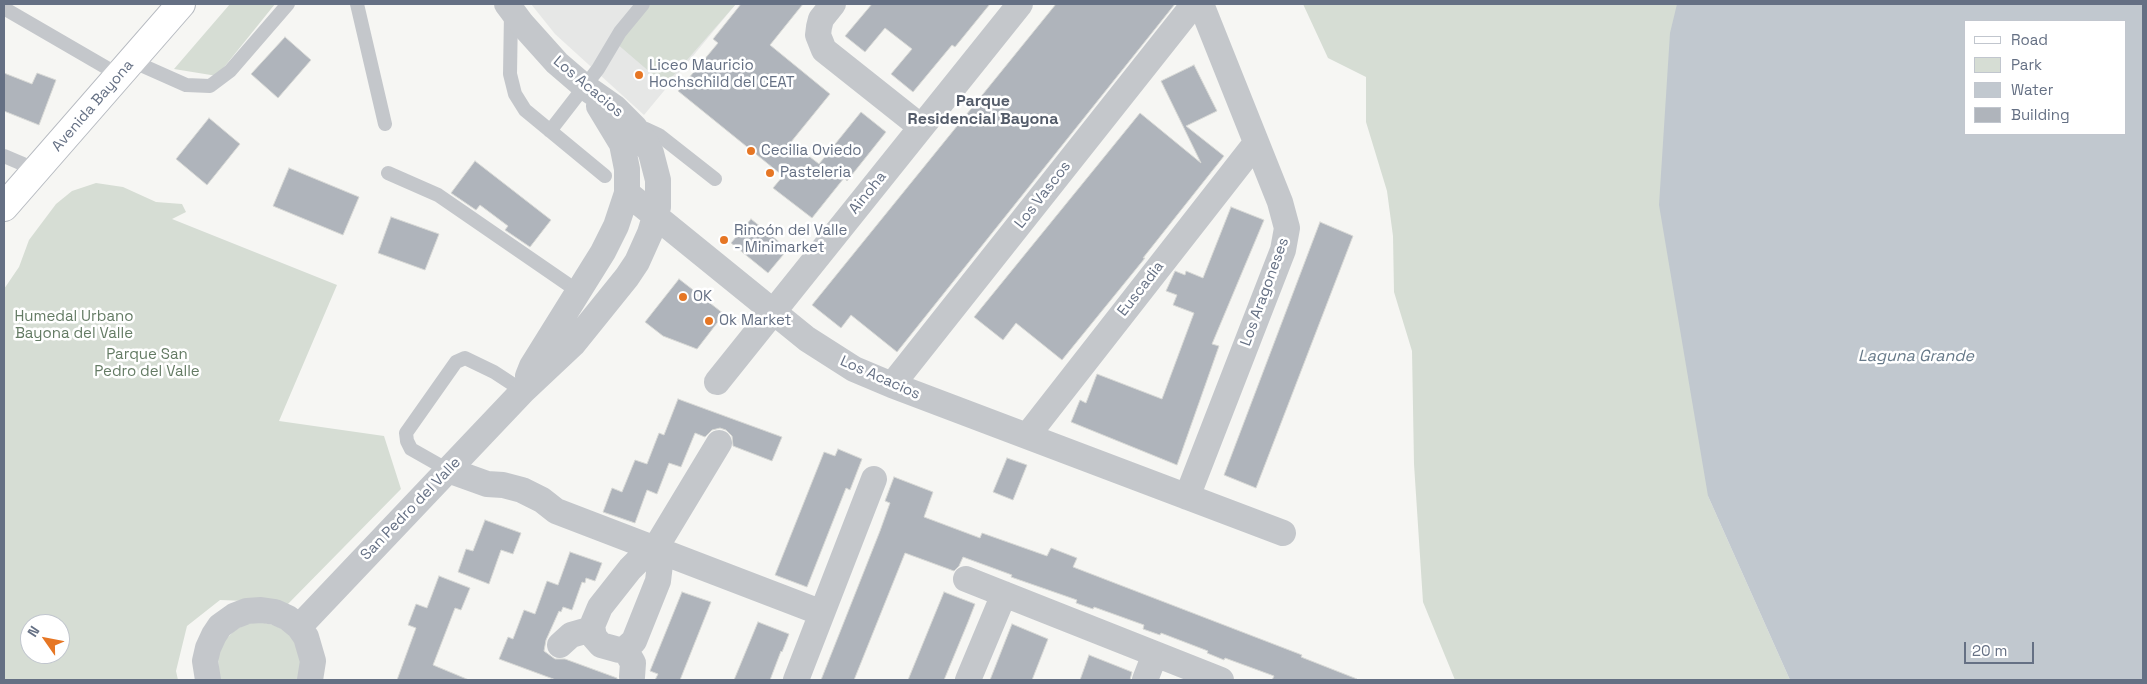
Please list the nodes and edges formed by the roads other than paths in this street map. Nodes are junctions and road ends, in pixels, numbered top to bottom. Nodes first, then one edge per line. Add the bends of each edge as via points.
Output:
1 (181, 4) edge
2 (288, 4) edge
3 (357, 4) edge
4 (644, 4) edge
5 (833, 4) edge
6 (1020, 4) edge
7 (1194, 4) edge
8 (1201, 4) edge
9 (509, 7) edge
10 (6, 10) dead end
11 (125, 68) junction
12 (585, 87) junction
13 (385, 124) dead end
14 (921, 127) junction
15 (635, 128) junction
16 (550, 131) junction
17 (1256, 142) junction
18 (4, 156) edge
19 (37, 170) junction
20 (388, 173) dead end
21 (605, 176) dead end
22 (715, 179) dead end
23 (627, 193) junction
24 (4, 207) edge
25 (655, 215) junction
26 (581, 287) junction
27 (611, 298) junction
28 (774, 311) junction
29 (717, 382) dead end
30 (892, 385) junction
31 (523, 391) junction
32 (1027, 436) junction
33 (719, 443) dead end
34 (448, 470) junction
35 (874, 480) dead end
36 (1187, 497) junction
37 (1283, 533) dead end
38 (655, 549) junction
39 (966, 579) dead end
40 (1004, 594) junction
41 (822, 613) junction
42 (299, 627) junction
43 (593, 632) junction
44 (560, 645) dead end
45 (625, 649) junction
46 (1155, 654) junction
47 (632, 677) dead end
48 (208, 680) edge
49 (310, 680) edge
50 (796, 680) edge
51 (968, 680) edge
52 (1145, 680) edge
53 (1221, 680) edge

1 - 11 main road, Avenida Bayona
2 - 11 lane via 230,70 210,86 186,85
3 - 13 lane
4 - 12 lane via 616,38
5 - 14 street via 819,27 818,35 824,50
6 - 14 street, Ainoha
7 - 30 street, Los Vascos
8 - 17 street, Los Aragoneses
9 - 12 street, Los Acacios via 539,44
9 - 16 lane via 511,84 525,110
10 - 11 lane
11 - 19 main road, Avenida Bayona
12 - 15 street, Los Acacios via 604,99
12 - 16 lane
12 - 23 street, San Pedro del Valle via 622,144
14 - 28 street, Ainoha
15 - 22 lane via 659,135
15 - 25 street, Los Acacios via 656,166 659,194
16 - 21 lane
17 - 32 street, Euscadia
17 - 36 street, Los Aragoneses via 1285,215 1286,239
18 - 19 lane
19 - 24 main road, Avenida Bayona
20 - 26 lane via 438,196
23 - 25 street
23 - 26 street, San Pedro del Valle via 616,226
25 - 27 street, San Pedro del Valle via 637,262
25 - 28 street, Los Acacios
26 - 27 street
26 - 31 street, San Pedro del Valle via 532,366
27 - 31 street, San Pedro del Valle via 573,344
28 - 29 street, Ainoha
28 - 30 street, Los Acacios via 832,356
30 - 32 street, Los Acacios
31 - 34 street, San Pedro del Valle
31 - 34 lane via 465,358 456,362 406,433 406,441 412,449
32 - 36 street, Los Acacios
33 - 38 street
34 - 38 street via 486,484 506,501 524,509 556,511
34 - 42 street, San Pedro del Valle
35 - 41 street
36 - 37 street, Los Acacios
38 - 41 street
38 - 43 street via 640,558 600,607
38 - 45 street via 660,564 658,581 634,642
39 - 40 street
40 - 46 street
40 - 51 street
41 - 50 street
42 - 48 street via 282,615 261,610 234,616 220,626 208,648 205,661
42 - 49 street via 311,649
43 - 44 street via 571,635
43 - 45 street via 601,645 612,650
45 - 47 street via 632,663
46 - 52 street
46 - 53 street

